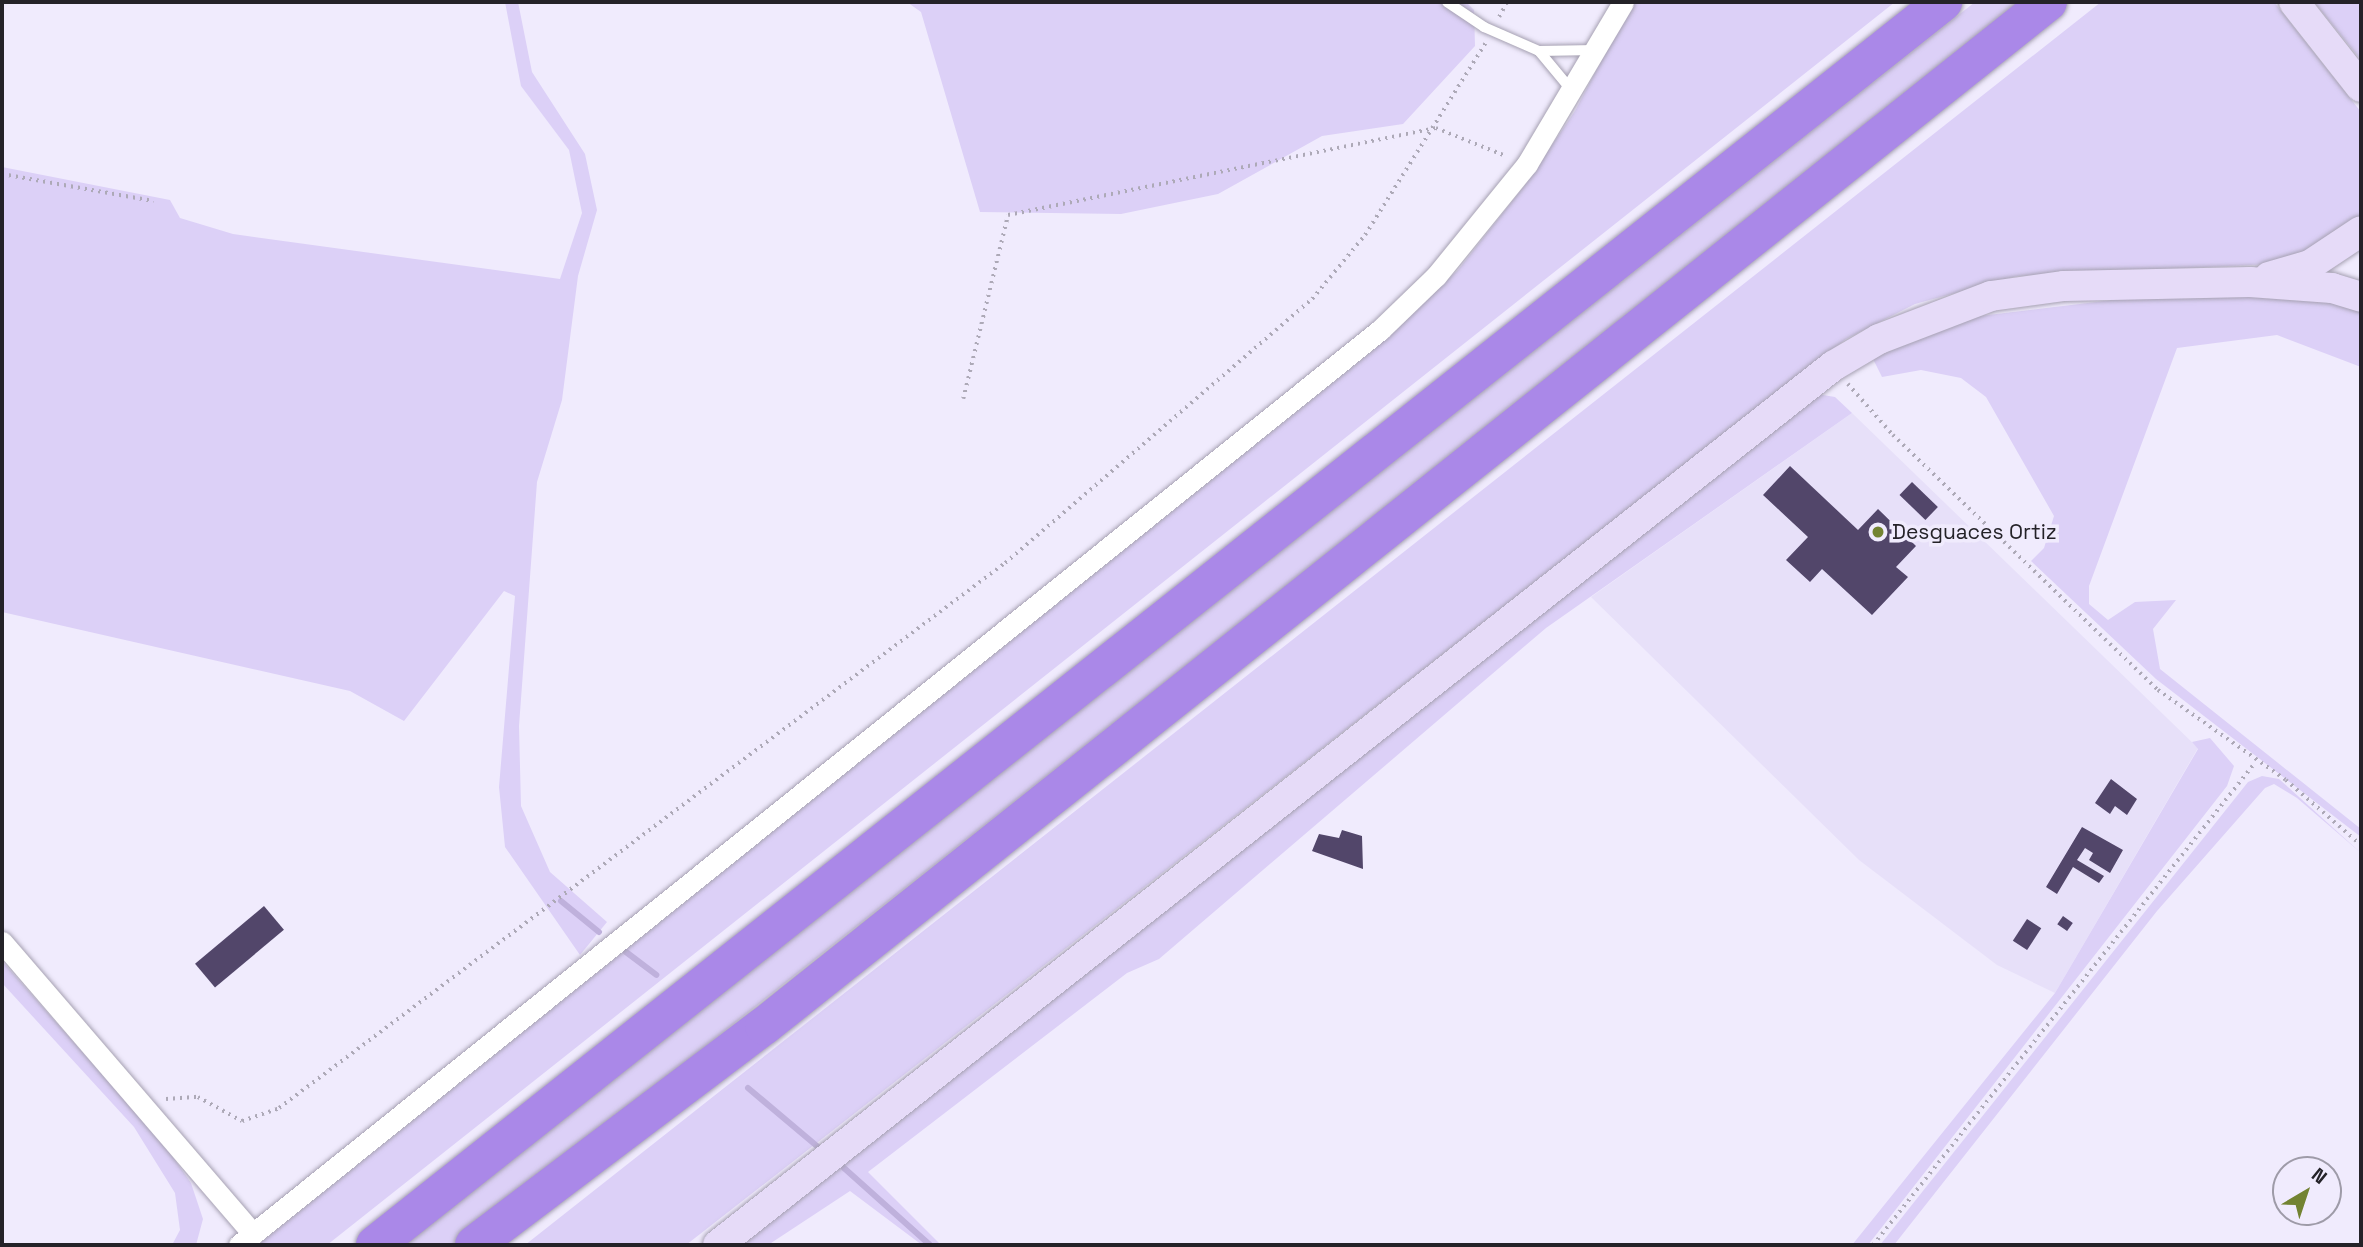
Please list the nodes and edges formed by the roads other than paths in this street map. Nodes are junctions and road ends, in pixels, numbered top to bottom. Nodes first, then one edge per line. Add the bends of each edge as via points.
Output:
1 (1447, 2) edge
2 (1622, 2) edge
3 (1943, 2) edge
4 (2048, 2) edge
5 (2294, 2) edge
6 (1539, 51) junction
7 (1597, 51) junction
8 (2360, 84) edge
9 (1573, 92) junction
10 (2361, 231) edge
11 (2250, 282) junction
12 (2361, 298) edge
13 (2, 942) edge
14 (246, 1240) edge
15 (375, 1245) edge
16 (474, 1245) edge
17 (718, 1245) edge

1 - 6 lane via 1492,31
2 - 7 street
3 - 15 highway
4 - 16 highway via 764,1026
5 - 8 street
6 - 7 lane
6 - 9 lane
7 - 9 street
9 - 14 street via 1527,164 1436,276 1380,330
10 - 11 street via 2309,265
11 - 12 street via 2332,288
11 - 17 street via 2064,286 1991,296 1921,318 1833,366
13 - 14 street via 146,1112

